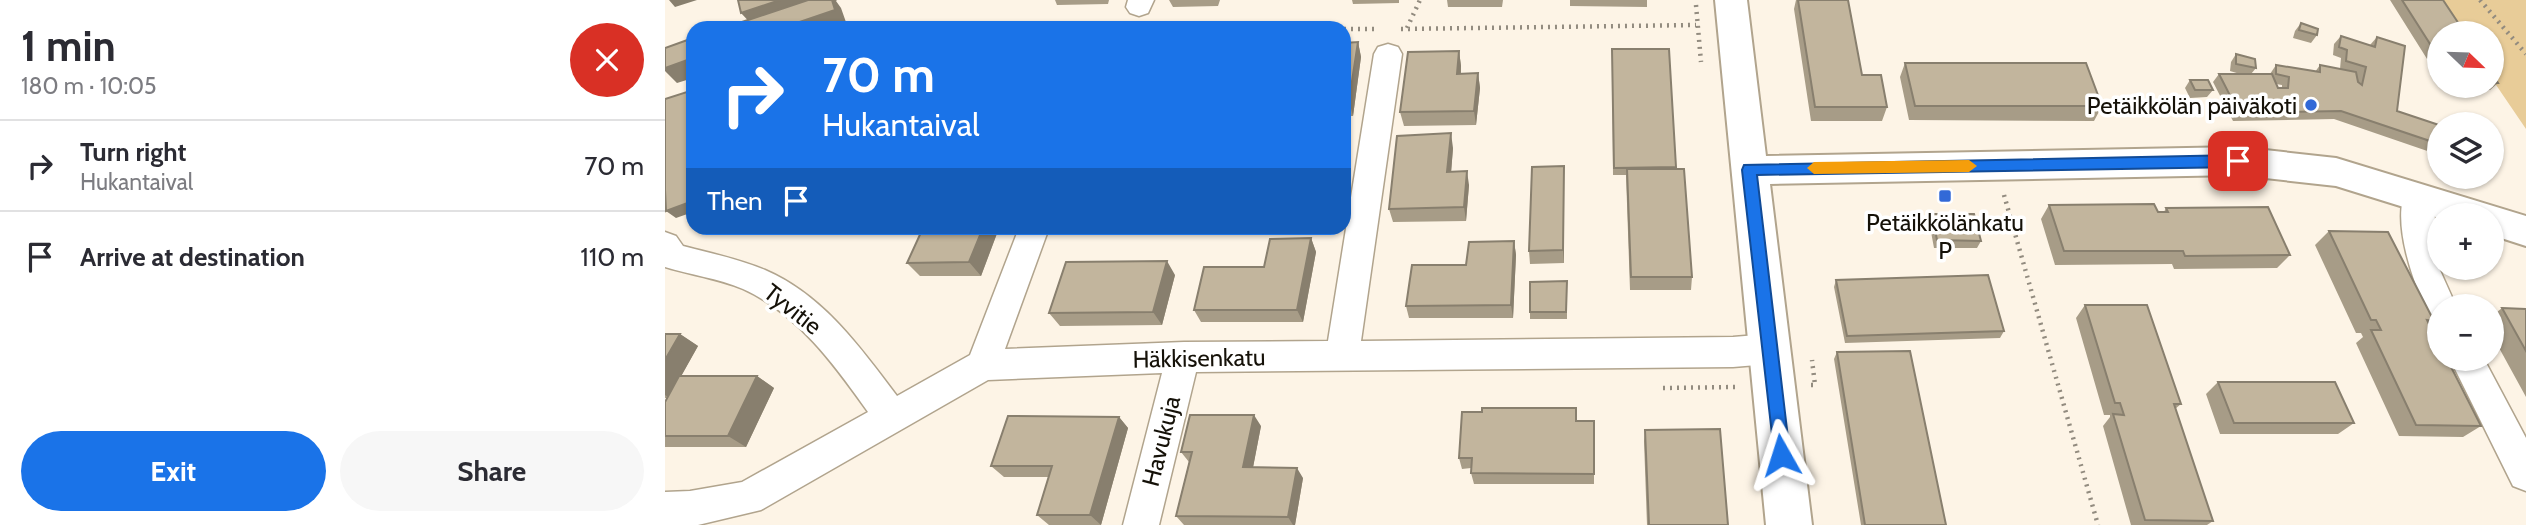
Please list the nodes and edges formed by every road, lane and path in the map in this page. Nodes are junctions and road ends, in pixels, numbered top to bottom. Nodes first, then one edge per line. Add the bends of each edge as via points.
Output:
1 (1420, 0) edge
2 (1731, 0) edge
3 (2480, 0) edge
4 (1696, 25) dead end
5 (1407, 29) junction
6 (1351, 30) edge
7 (1388, 37) junction
8 (2526, 54) edge
9 (1749, 170) junction
10 (2017, 194) dead end
11 (1992, 195) dead end
12 (2003, 195) junction
13 (2418, 196) junction
14 (2440, 203) edge
15 (2504, 224) edge
16 (2526, 231) edge
17 (1031, 235) edge
18 (665, 245) edge
19 (2434, 294) edge
20 (1769, 349) junction
21 (1342, 355) junction
22 (1184, 357) junction
23 (1811, 358) dead end
24 (983, 365) junction
25 (2473, 371) edge
26 (1815, 385) dead end
27 (1735, 387) dead end
28 (1654, 388) dead end
29 (892, 418) junction
30 (2526, 474) edge
31 (665, 510) edge
32 (742, 511) edge
33 (1141, 525) edge
34 (1789, 525) edge
35 (2098, 525) edge

1 - 5 path
2 - 9 street
3 - 8 path
4 - 5 path
5 - 7 path
5 - 7 path
6 - 7 path
7 - 21 street
9 - 13 street via 2238,161 2336,172
9 - 20 street
10 - 12 path
11 - 12 path
12 - 35 path
13 - 14 street
13 - 19 street via 2417,218
15 - 16 street
17 - 24 street
18 - 29 street, Tyvitie via 672,256 755,281 801,309 843,351
20 - 21 street, Häkkisenkatu
20 - 34 street
21 - 22 street, Häkkisenkatu
22 - 24 street, Häkkisenkatu
22 - 33 street, Havukuja
23 - 26 path
24 - 29 street, Häkkisenkatu
25 - 30 street
27 - 28 path
29 - 32 street, Häkkisenkatu
31 - 32 street, Häkkisenkatu

